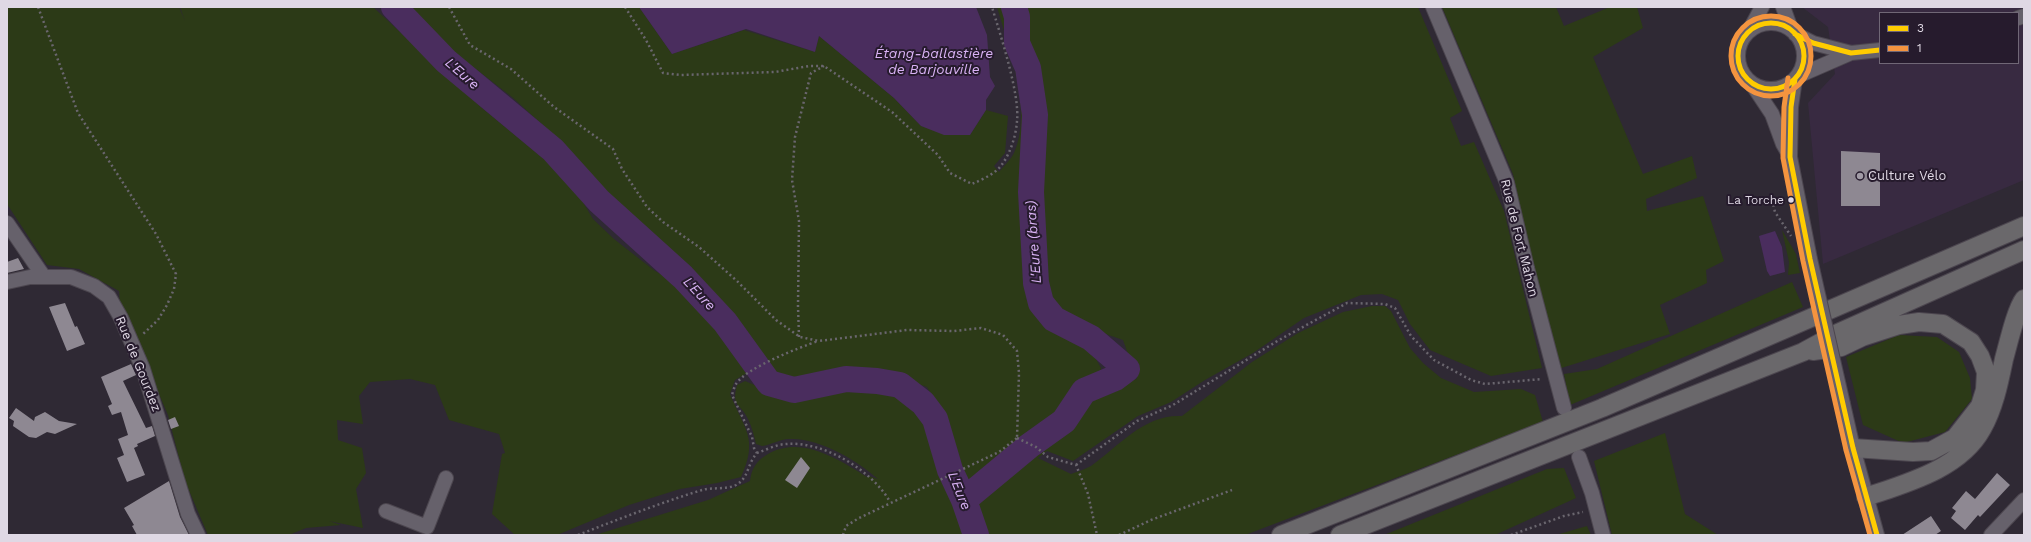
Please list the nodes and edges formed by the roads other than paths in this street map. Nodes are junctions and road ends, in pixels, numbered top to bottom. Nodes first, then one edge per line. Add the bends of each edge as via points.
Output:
1 (1433, 7) edge
2 (1762, 7) edge
3 (1783, 7) edge
4 (1748, 32) junction
5 (1793, 32) junction
6 (1879, 50) edge
7 (1851, 53) junction
8 (1796, 78) junction
9 (1752, 84) junction
10 (1790, 157) junction
11 (7, 224) edge
12 (2024, 226) edge
13 (2024, 250) edge
14 (44, 277) junction
15 (7, 282) edge
16 (2024, 299) edge
17 (1803, 352) junction
18 (1564, 408) dead end
19 (1853, 448) junction
20 (1580, 457) dead end
21 (446, 478) dead end
22 (1866, 497) junction
23 (2024, 500) edge
24 (386, 511) dead end
25 (425, 531) edge
26 (198, 535) edge
27 (1281, 535) edge
28 (1340, 535) edge
29 (1603, 535) edge
30 (1877, 535) edge
31 (1990, 535) edge

1 - 18 street, Rue de Fort Mahon via 1507,182
2 - 4 street
3 - 5 street
4 - 5 street via 1770,23 1781,24
4 - 9 street via 1738,49 1737,60 1740,71
5 - 7 street via 1813,42
5 - 8 street via 1803,47 1804,58
6 - 7 street
7 - 8 street
8 - 9 street via 1789,85 1778,89 1767,90
8 - 10 street via 1791,107
9 - 10 street via 1772,114
10 - 19 street, bridge
11 - 14 street
12 - 27 main road via 1602,408
13 - 17 main road via 1838,333
14 - 15 street, Rue de Gourdez
14 - 26 street, Rue de Gourdez via 71,277 94,286 109,297 131,341 156,405 188,514
16 - 22 main road via 2007,347 1991,408 1973,442 1944,465 1897,487
17 - 19 main road via 1841,347 1899,325 1919,322 1943,324 1970,342 1980,356 1986,372 1985,390 1980,406 1955,438 1931,451
17 - 28 main road
19 - 22 street
20 - 29 street
21 - 25 street
22 - 30 street
23 - 31 street
24 - 25 street

